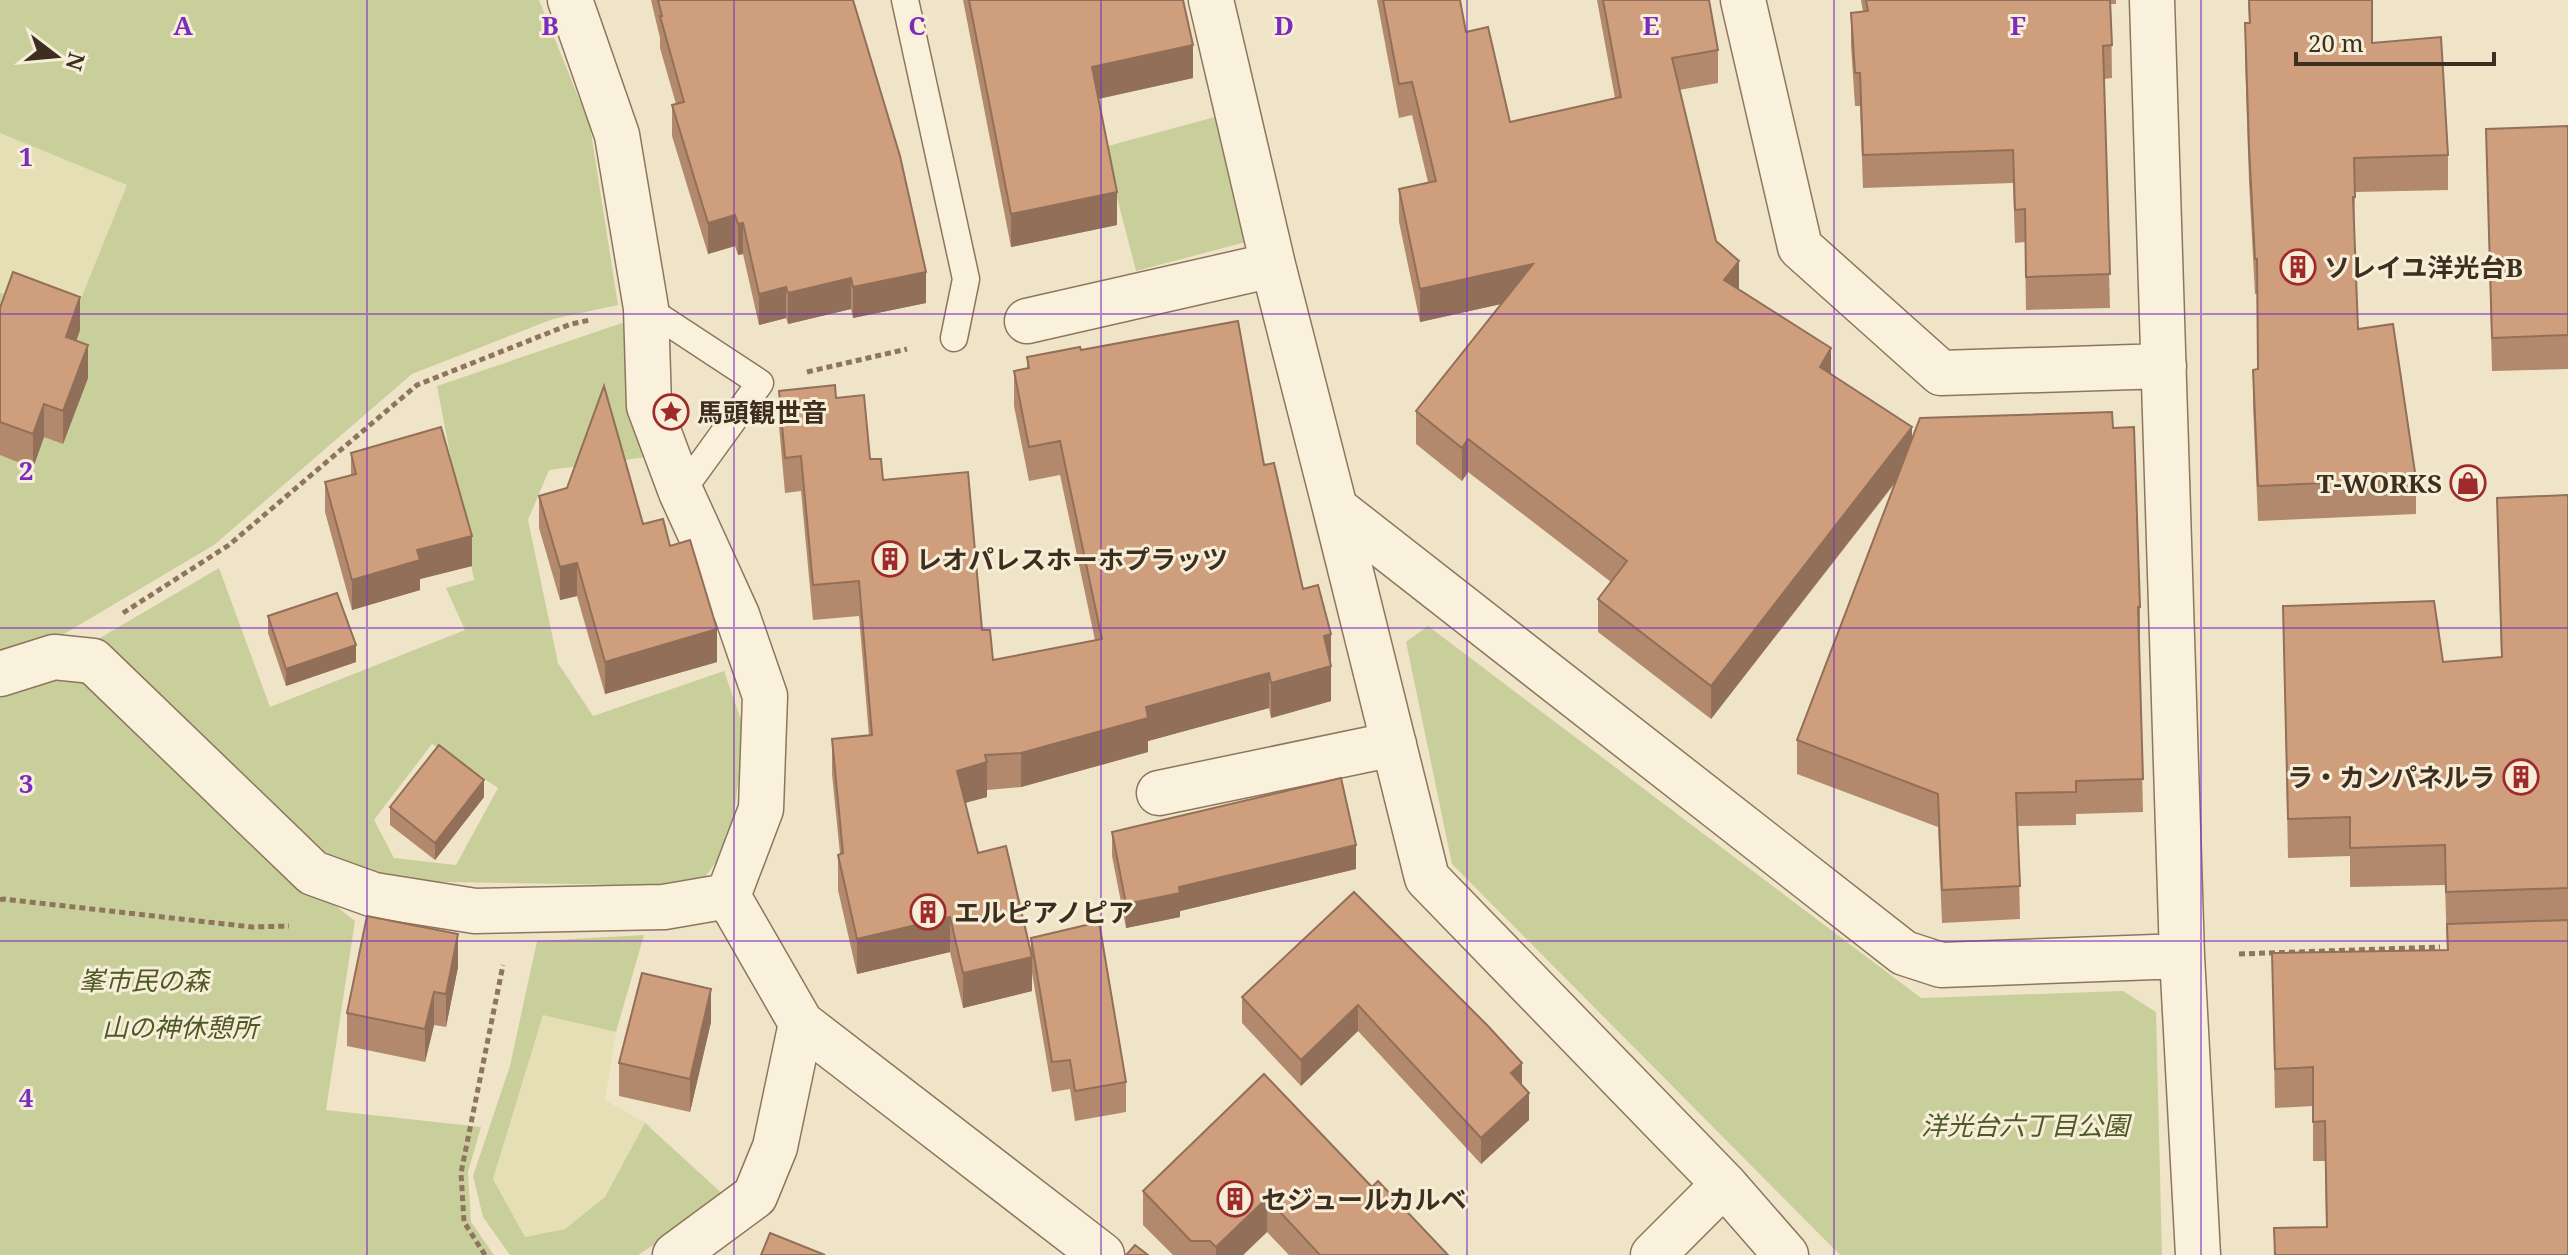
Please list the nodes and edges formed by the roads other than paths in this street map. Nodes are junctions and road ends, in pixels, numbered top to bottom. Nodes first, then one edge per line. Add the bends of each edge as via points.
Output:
1 (570, 0) edge
2 (905, 0) edge
3 (1211, 0) edge
4 (1743, 0) edge
5 (2152, 0) edge
6 (1273, 265) junction
7 (646, 308) junction
8 (1027, 321) dead end
9 (954, 338) road end
10 (2164, 366) junction
11 (681, 492) junction
12 (1335, 508) junction
13 (0, 674) edge
14 (1394, 744) junction
15 (1159, 793) dead end
16 (728, 896) junction
17 (2182, 956) junction
18 (801, 1023) junction
19 (1724, 1184) junction
20 (675, 1255) edge
21 (1102, 1255) edge
22 (1653, 1255) edge
23 (1786, 1255) edge
24 (2198, 1255) edge

1 - 7 street via 617,135
2 - 9 lane via 966,279
3 - 6 street
4 - 10 street via 1800,247 1941,373
5 - 10 street
6 - 8 street
6 - 12 street
7 - 11 street via 649,406
7 - 11 lane via 760,383
10 - 17 street
11 - 16 street via 737,615 765,696 761,809
12 - 14 street
12 - 17 street via 1904,953 1941,965
13 - 16 street via 54,657 93,661 313,873 374,895 475,911 664,907
14 - 15 street
14 - 19 street via 1427,878
16 - 18 street
17 - 24 street
18 - 20 street via 775,1147 755,1196
18 - 21 street
19 - 22 street
19 - 23 street

